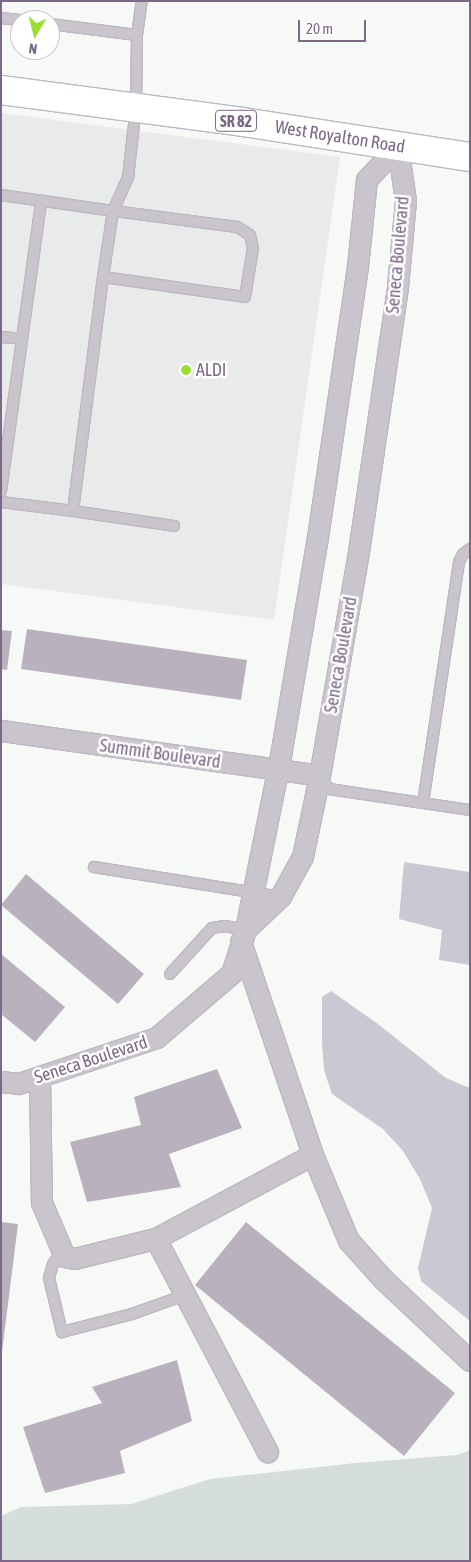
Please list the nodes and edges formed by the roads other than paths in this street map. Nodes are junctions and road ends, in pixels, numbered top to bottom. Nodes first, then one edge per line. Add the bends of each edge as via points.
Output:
1 (142, 1) edge
2 (60, 25) edge
3 (137, 35) junction
4 (1, 90) edge
5 (136, 107) junction
6 (398, 147) junction
7 (470, 157) edge
8 (1, 195) edge
9 (41, 202) junction
10 (113, 210) junction
11 (103, 276) junction
12 (1, 337) edge
13 (22, 339) junction
14 (1, 491) edge
15 (1, 502) edge
16 (73, 511) junction
17 (174, 526) dead end
18 (470, 549) edge
19 (1, 731) edge
20 (277, 770) junction
21 (320, 776) junction
22 (423, 803) junction
23 (470, 810) edge
24 (94, 867) dead end
25 (253, 892) junction
26 (281, 897) junction
27 (244, 936) junction
28 (170, 974) dead end
29 (40, 1078) junction
30 (1, 1082) edge
31 (313, 1156) junction
32 (156, 1239) junction
33 (62, 1251) junction
34 (185, 1295) junction
35 (470, 1361) edge
36 (268, 1452) dead end

1 - 3 lane
2 - 3 lane
3 - 5 lane
4 - 5 main road, West Royalton Road / SR 82
5 - 6 main road, West Royalton Road / SR 82
5 - 10 lane via 128,178
6 - 7 main road, West Royalton Road / SR 82
6 - 20 street, Seneca Boulevard via 367,180 358,267 320,532
6 - 21 street, Seneca Boulevard via 406,200 398,287 359,552
8 - 9 lane
9 - 10 lane
9 - 13 lane
10 - 11 lane
10 - 11 lane via 237,227 250,235 253,248 245,297
11 - 16 lane
12 - 13 lane
13 - 14 lane
15 - 16 lane
16 - 17 lane
18 - 22 lane via 459,562
19 - 20 street, Summit Boulevard
20 - 21 street, Summit Boulevard
20 - 25 street, Seneca Boulevard
21 - 22 lane via 329,789
21 - 26 street, Seneca Boulevard via 303,857
22 - 23 lane
24 - 25 lane
25 - 26 lane
25 - 27 street, Seneca Boulevard
26 - 27 street, Seneca Boulevard
27 - 28 lane via 225,926 212,928
27 - 29 street, Seneca Boulevard via 232,974 157,1038
27 - 31 street
29 - 30 street, Seneca Boulevard via 19,1084
29 - 33 street via 42,1203
31 - 32 street
31 - 35 street via 349,1241 384,1280
32 - 33 street via 75,1259 65,1257
32 - 34 street
33 - 34 lane via 52,1264 50,1278 62,1332 132,1314
34 - 36 street

